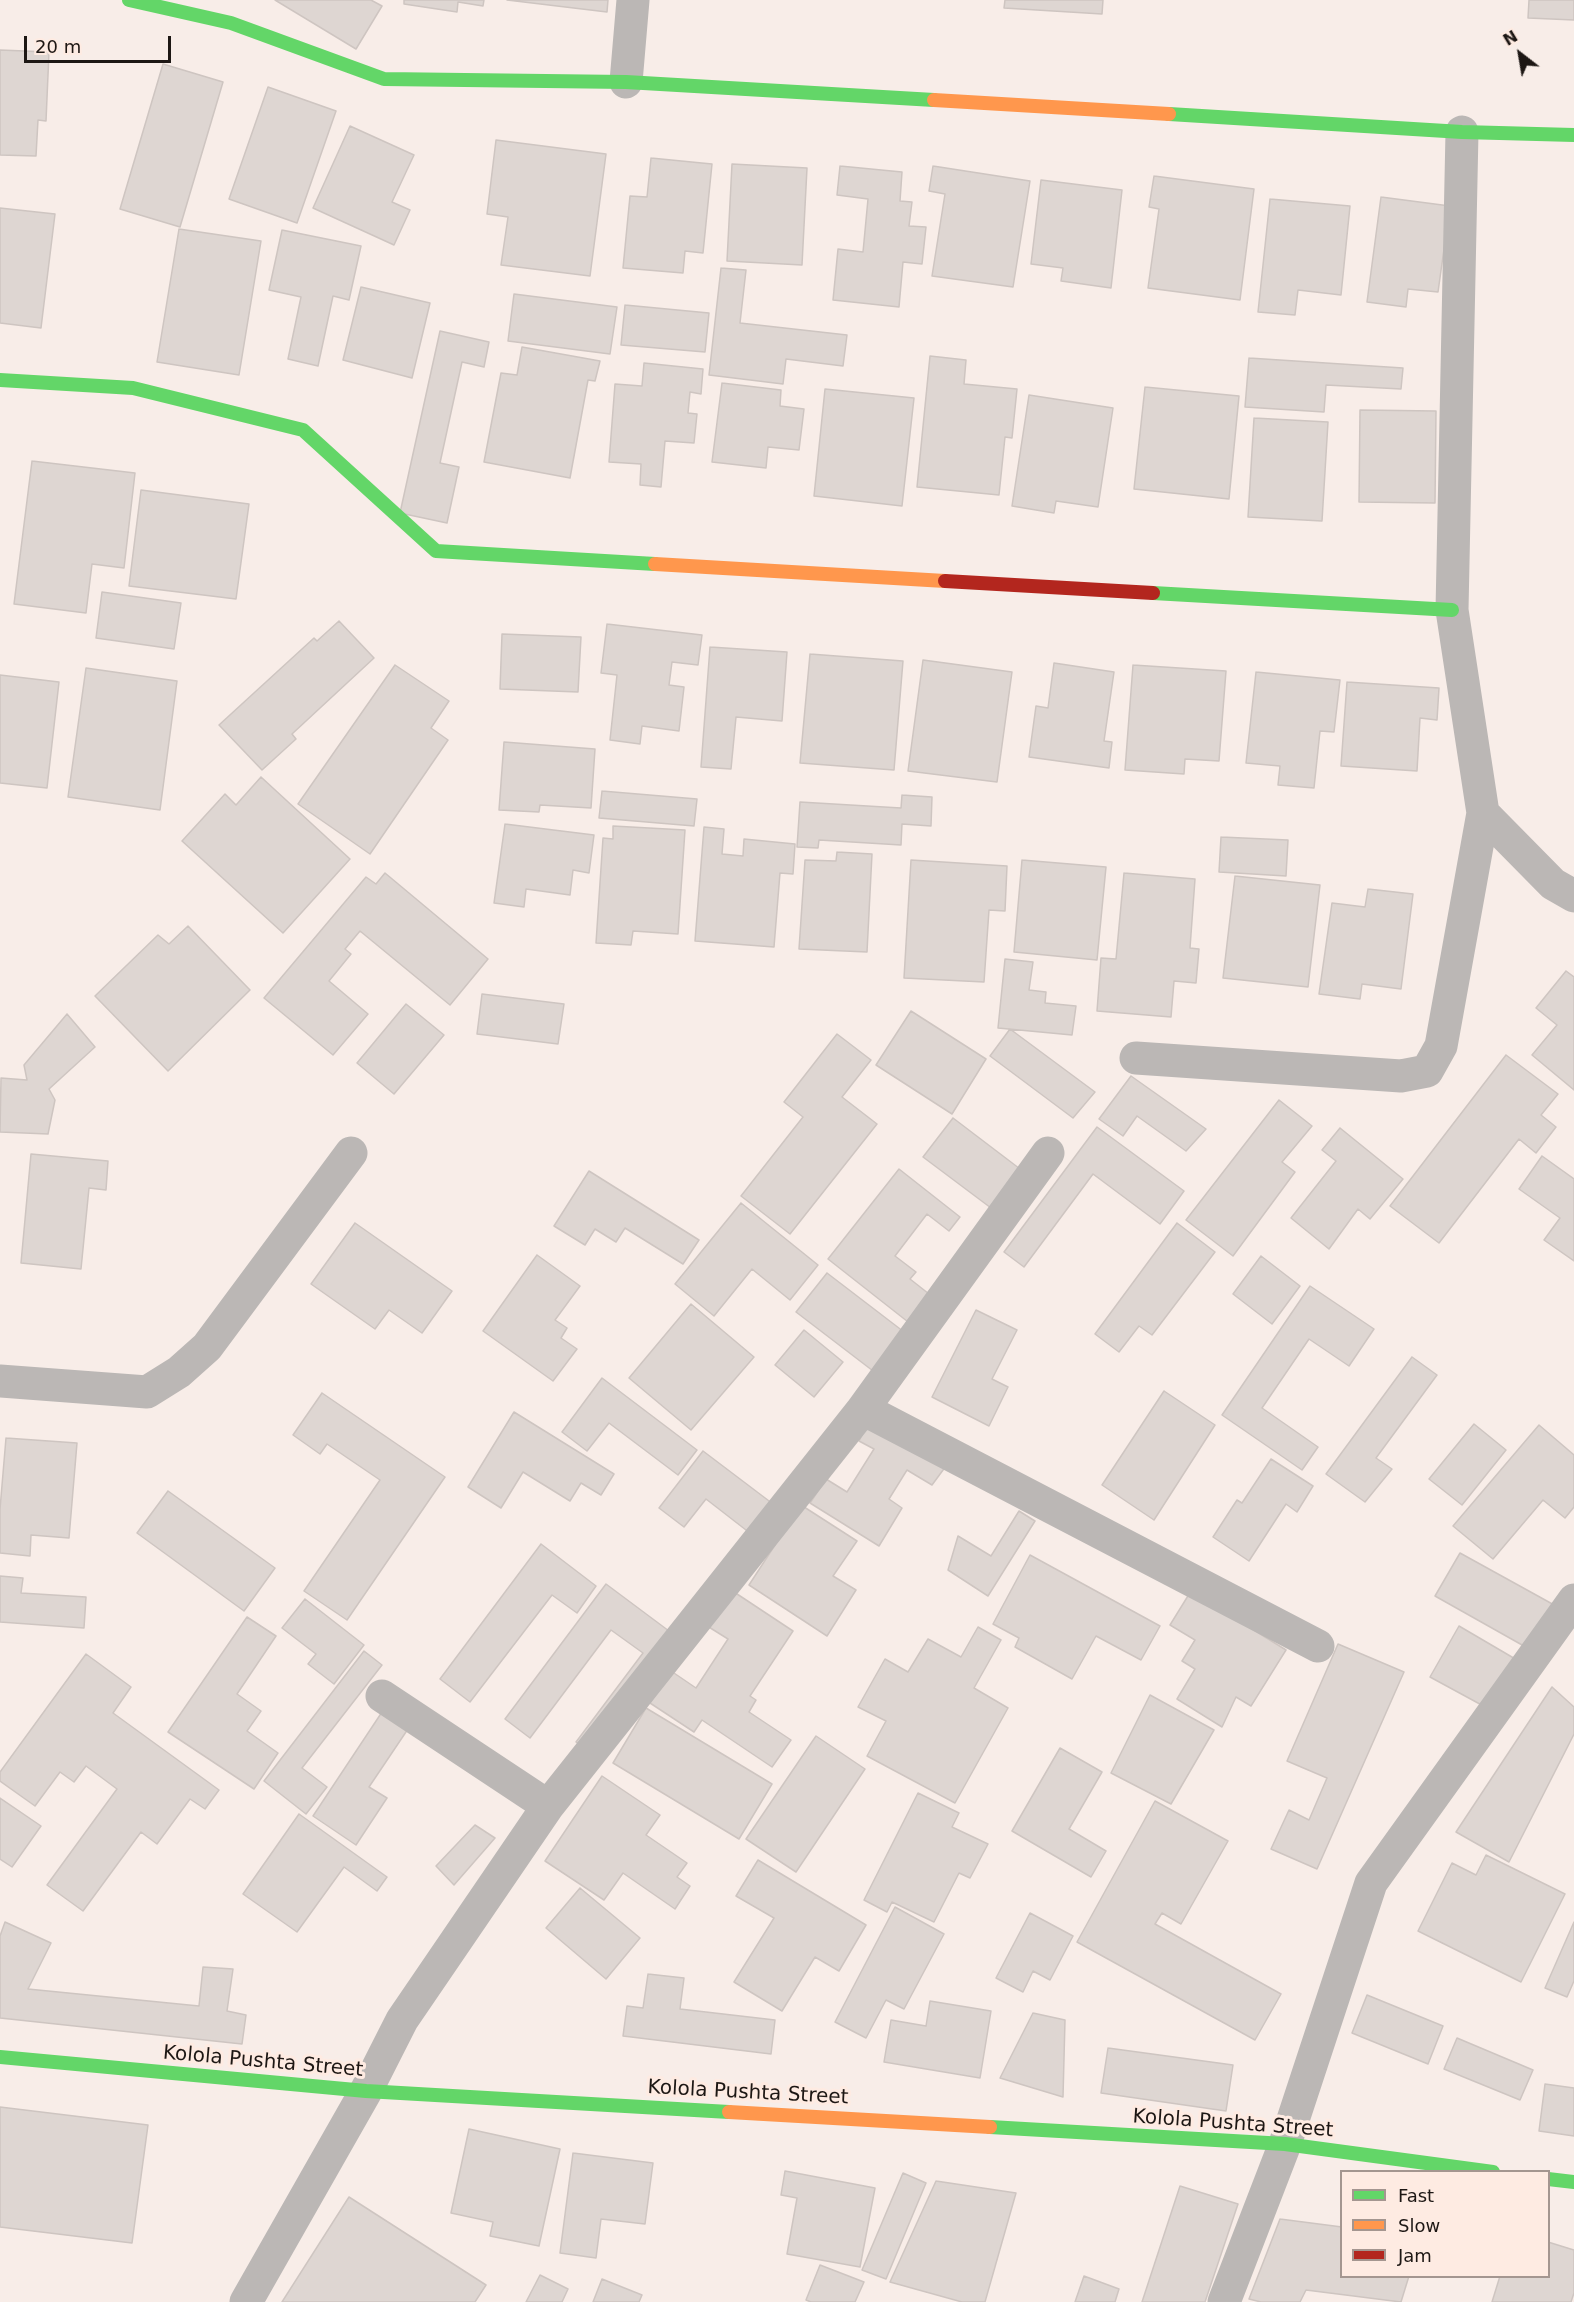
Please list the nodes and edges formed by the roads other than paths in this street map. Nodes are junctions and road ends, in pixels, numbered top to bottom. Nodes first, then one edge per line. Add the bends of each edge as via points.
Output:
1 (129, 0) edge
2 (633, 0) edge
3 (627, 82) junction
4 (1462, 132) junction
5 (1574, 135) edge
6 (0, 380) edge
7 (1452, 610) junction
8 (1484, 813) junction
9 (1574, 896) edge
10 (1136, 1058) dead end
11 (351, 1153) dead end
12 (1048, 1153) dead end
13 (0, 1381) edge
14 (863, 1409) junction
15 (1574, 1600) edge
16 (1318, 1646) dead end
17 (382, 1696) dead end
18 (548, 1806) junction
19 (0, 2057) edge
20 (366, 2091) junction
21 (1285, 2144) junction
22 (1478, 2170) edge
23 (1550, 2179) edge
24 (1574, 2182) edge
25 (246, 2302) edge
26 (1224, 2302) edge

1 - 3 street via 231,23 384,79
2 - 3 street
3 - 4 street
4 - 5 street
4 - 7 street
6 - 7 street via 133,388 303,430 436,551
7 - 8 street
8 - 9 street via 1553,884
8 - 10 street via 1442,1046 1427,1071 1401,1076
11 - 13 street via 207,1347 179,1372 147,1392
12 - 14 street
14 - 16 street
14 - 18 street
15 - 21 street via 1371,1883
17 - 18 street
18 - 20 street via 402,2020
19 - 20 street, Kolola Pushta Street
20 - 21 street, Kolola Pushta Street
20 - 25 street
21 - 22 street, Kolola Pushta Street
21 - 26 street
23 - 24 street

